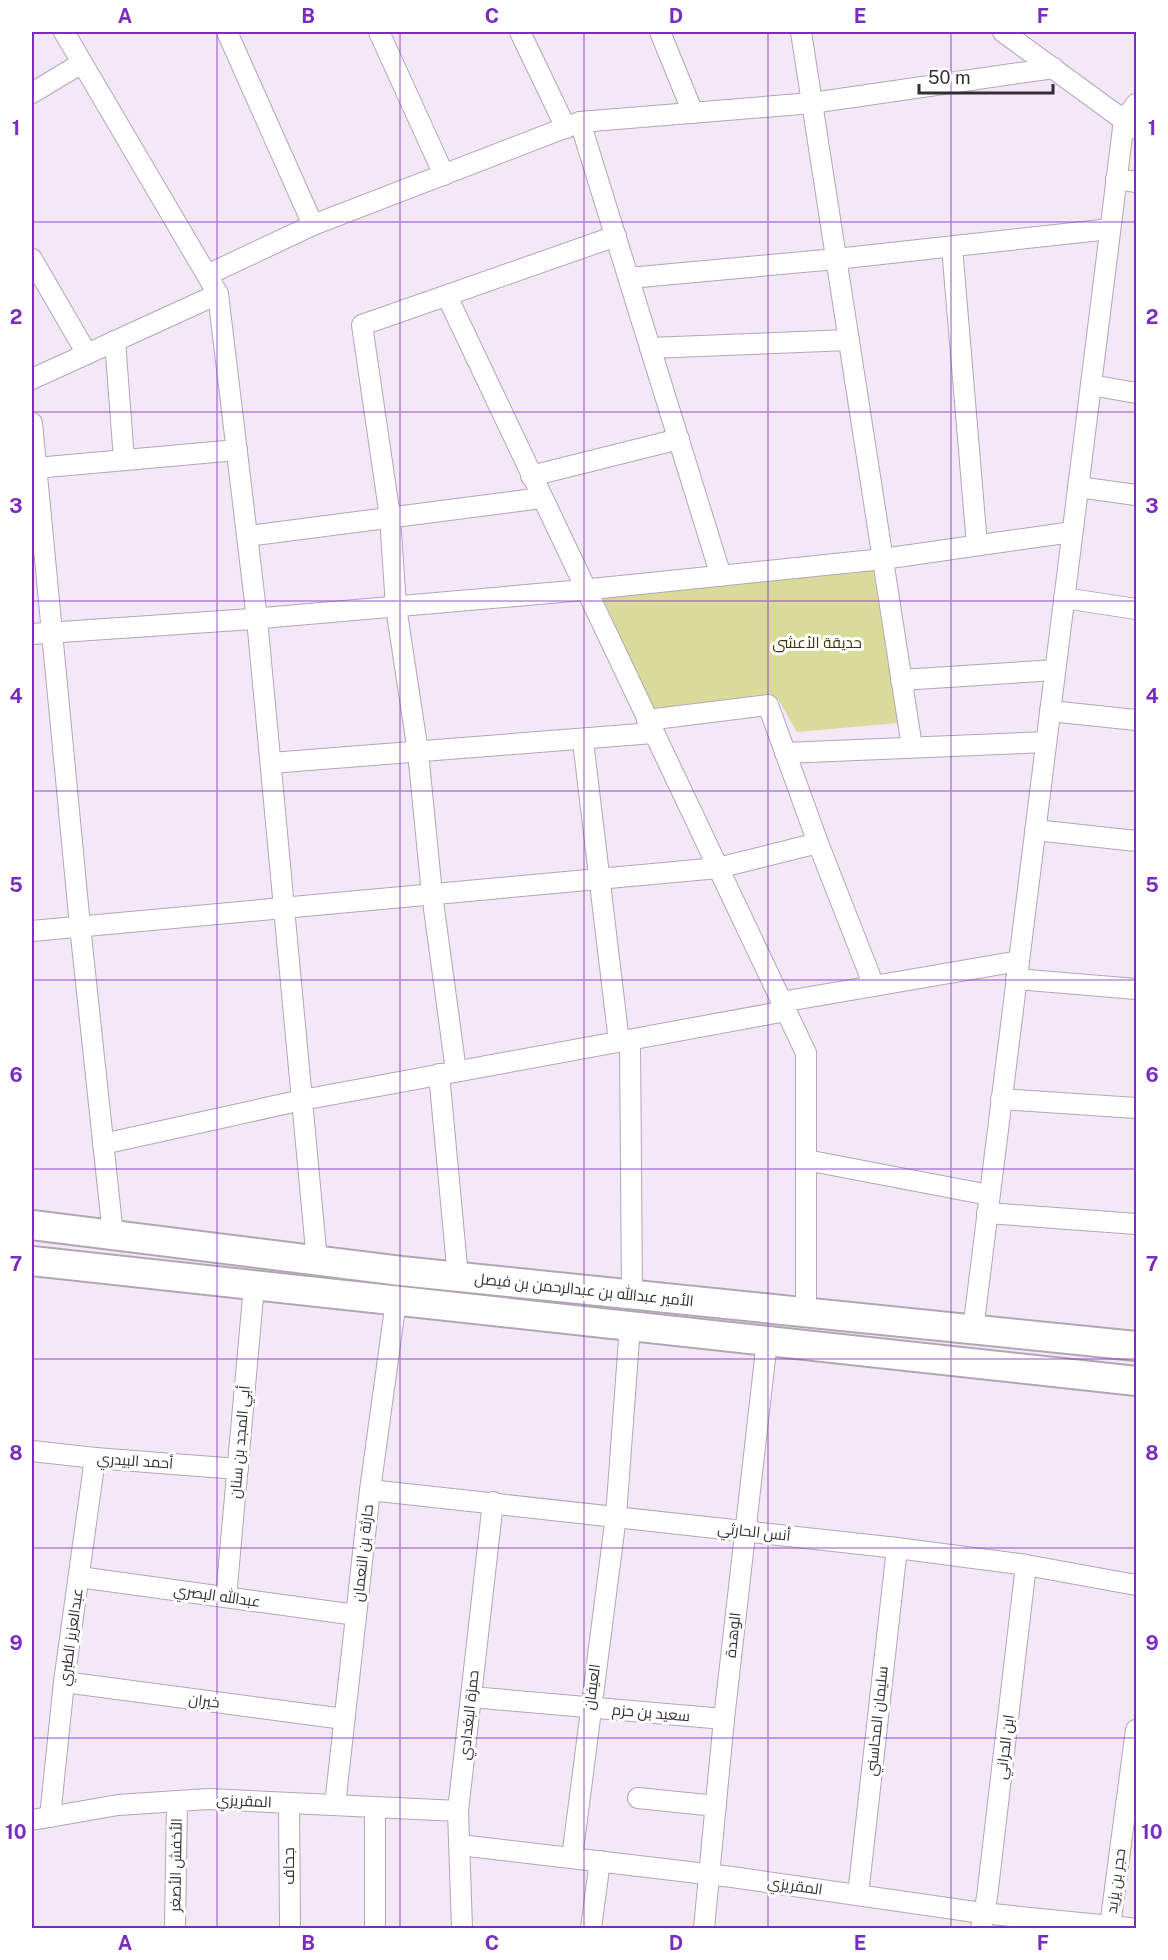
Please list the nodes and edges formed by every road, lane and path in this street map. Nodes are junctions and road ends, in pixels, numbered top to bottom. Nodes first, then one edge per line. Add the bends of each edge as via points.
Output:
1 (64, 32) edge
2 (227, 32) edge
3 (379, 32) edge
4 (519, 32) edge
5 (660, 32) edge
6 (801, 32) edge
7 (1003, 32) edge
8 (82, 63) junction
9 (1053, 68) junction
10 (32, 93) edge
11 (812, 103) junction
12 (1137, 104) edge
13 (693, 113) junction
14 (1130, 124) edge
15 (573, 125) junction
16 (444, 175) junction
17 (1116, 179) junction
18 (1137, 182) edge
19 (313, 225) junction
20 (1110, 229) junction
21 (615, 236) junction
22 (952, 247) junction
23 (32, 259) edge
24 (836, 260) junction
25 (207, 275) junction
26 (629, 278) junction
27 (218, 294) junction
28 (447, 296) junction
29 (849, 340) junction
30 (115, 341) junction
31 (650, 348) junction
32 (87, 354) junction
33 (32, 379) edge
34 (1091, 385) junction
35 (1137, 393) edge
36 (32, 423) edge
37 (679, 439) junction
38 (237, 450) junction
39 (124, 460) junction
40 (36, 468) junction
41 (531, 476) junction
42 (1078, 487) junction
43 (1137, 495) edge
44 (542, 498) junction
45 (390, 517) junction
46 (1072, 532) junction
47 (248, 536) junction
48 (977, 545) junction
49 (883, 559) junction
50 (721, 576) junction
51 (585, 590) junction
52 (1064, 598) junction
53 (396, 607) junction
54 (1137, 609) edge
55 (257, 619) junction
56 (52, 632) junction
57 (32, 634) edge
58 (1055, 670) junction
59 (902, 680) junction
60 (1050, 711) junction
61 (1137, 720) edge
62 (650, 727) junction
63 (583, 741) junction
64 (1046, 742) junction
65 (912, 747) junction
66 (418, 753) junction
67 (785, 753) junction
68 (271, 763) junction
69 (1035, 830) junction
70 (1137, 841) edge
71 (818, 843) junction
72 (718, 868) junction
73 (600, 878) junction
74 (432, 894) junction
75 (284, 908) junction
76 (80, 927) junction
77 (32, 931) edge
78 (1018, 970) junction
79 (874, 986) junction
80 (1137, 989) edge
81 (784, 1006) junction
82 (625, 1041) junction
83 (448, 1073) junction
84 (1002, 1099) junction
85 (302, 1100) junction
86 (1137, 1108) edge
87 (104, 1144) junction
88 (806, 1160) junction
89 (988, 1204) junction
90 (1137, 1224) edge
91 (32, 1225) edge
92 (113, 1235) junction
93 (32, 1261) edge
94 (317, 1261) junction
95 (458, 1277) junction
96 (254, 1286) junction
97 (632, 1295) junction
98 (396, 1301) junction
99 (806, 1313) junction
100 (630, 1326) junction
101 (973, 1330) junction
102 (767, 1341) junction
103 (1137, 1346) edge
104 (1137, 1381) edge
105 (32, 1450) edge
106 (95, 1458) junction
107 (238, 1469) junction
108 (370, 1490) junction
109 (493, 1502) junction
110 (616, 1516) junction
111 (745, 1531) junction
112 (897, 1548) junction
113 (1026, 1565) junction
114 (79, 1577) junction
115 (1137, 1585) edge
116 (226, 1597) junction
117 (356, 1615) junction
118 (64, 1682) junction
119 (471, 1697) junction
120 (589, 1707) junction
121 (344, 1719) junction
122 (724, 1719) junction
123 (1137, 1730) edge
124 (638, 1798) dead end
125 (177, 1801) junction
126 (289, 1803) junction
127 (335, 1805) junction
128 (716, 1806) junction
129 (375, 1807) junction
130 (458, 1811) junction
131 (41, 1818) edge
132 (460, 1845) junction
133 (572, 1858) junction
134 (600, 1861) junction
135 (709, 1874) junction
136 (858, 1895) junction
137 (982, 1921) edge
138 (1110, 1926) junction
139 (175, 1929) edge
140 (290, 1929) edge
141 (375, 1929) edge
142 (462, 1929) edge
143 (591, 1929) edge
144 (704, 1929) edge
145 (1130, 1929) edge

1 - 8 street
2 - 19 street
3 - 16 street
4 - 15 street
5 - 13 street
6 - 11 street
7 - 9 street
8 - 10 street
8 - 25 street
9 - 11 street
9 - 14 street
11 - 13 street
11 - 24 street
12 - 14 street
13 - 15 street
14 - 17 street
15 - 16 street
15 - 21 street
16 - 19 street
17 - 18 street
17 - 20 street
19 - 25 street
20 - 22 street
20 - 34 street
21 - 26 street
21 - 28 street
22 - 24 street
22 - 48 street
23 - 32 street
24 - 26 street
24 - 29 street
25 - 27 street
26 - 31 street
27 - 30 street
27 - 38 street
28 - 41 street
28 - 45 street via 362,325
29 - 31 street
29 - 49 street
30 - 32 street
30 - 39 street
31 - 37 street
32 - 33 street
34 - 35 street
34 - 42 street
36 - 40 street
37 - 41 street
37 - 50 street
38 - 39 street
38 - 47 street
39 - 40 street
40 - 56 street
41 - 44 street
42 - 43 street
42 - 46 street
44 - 45 street
44 - 51 street
45 - 47 street
45 - 53 street
46 - 48 street
46 - 52 street
47 - 55 street
48 - 49 street
49 - 50 street
49 - 59 street
50 - 51 street
51 - 53 street
51 - 62 street
52 - 54 street
52 - 58 street
53 - 55 street
53 - 66 street
55 - 56 street
55 - 68 street
56 - 57 street
56 - 76 street
58 - 59 street
58 - 60 street
59 - 65 street
60 - 61 street
60 - 64 street
62 - 63 street
62 - 67 street via 768,705
62 - 72 street
63 - 66 street
63 - 73 street
64 - 65 street
64 - 69 street
65 - 67 street
66 - 68 street
66 - 74 street
67 - 71 street
68 - 75 street
69 - 70 street
69 - 78 street
71 - 72 street
71 - 79 street
72 - 73 street
72 - 81 street
73 - 74 street
73 - 82 street
74 - 75 street
74 - 83 street
75 - 76 street
75 - 85 street
76 - 77 street
76 - 87 street
78 - 79 street
78 - 80 street
78 - 84 street
79 - 81 street
81 - 82 street
81 - 88 street via 806,1053
82 - 83 street
82 - 97 street
83 - 85 street
83 - 95 street
84 - 86 street
84 - 89 street
85 - 87 street
85 - 94 street
87 - 92 street
88 - 89 street
88 - 99 street
89 - 90 street
89 - 101 street
91 - 92 main road, الأمير عبدالله بن عبدالرحمن بن فيصل
92 - 94 main road, الأمير عبدالله بن عبدالرحمن بن فيصل
93 - 96 main road, الأمير عبدالله بن عبدالرحمن بن فيصل
94 - 95 main road, الأمير عبدالله بن عبدالرحمن بن فيصل
95 - 97 main road, الأمير عبدالله بن عبدالرحمن بن فيصل
96 - 98 main road, الأمير عبدالله بن عبدالرحمن بن فيصل
96 - 107 street, أبي المجد بن سنان
97 - 99 main road, الأمير عبدالله بن عبدالرحمن بن فيصل
98 - 100 main road, الأمير عبدالله بن عبدالرحمن بن فيصل
98 - 108 street, حارثة بن النعمان
99 - 101 main road, الأمير عبدالله بن عبدالرحمن بن فيصل
100 - 102 main road, الأمير عبدالله بن عبدالرحمن بن فيصل
100 - 110 street, العيفان
101 - 103 main road, الأمير عبدالله بن عبدالرحمن بن فيصل
102 - 104 main road, الأمير عبدالله بن عبدالرحمن بن فيصل
102 - 111 street, الوهدة
105 - 106 street, أحمد البيدري
106 - 107 street, أحمد البيدري
106 - 114 street, عبدالعزيز الطبري
107 - 116 street, أبي المجد بن سنان
108 - 109 street, أنس الحارثي
108 - 117 street, حارثة بن النعمان
109 - 110 street, أنس الحارثي
109 - 119 street, حمزة البغدادي
110 - 111 street, أنس الحارثي
110 - 120 street, العيفان
111 - 112 street, أنس الحارثي
111 - 122 street, الوهدة
112 - 113 street, أنس الحارثي
112 - 136 street, سليمان المحاسني
113 - 115 street, أنس الحارثي
113 - 137 street, ابن الحراني
114 - 116 street, عبدالله البصري
114 - 118 street, عبدالعزيز الطبري
116 - 117 street, عبدالله البصري
117 - 121 street, حارثة بن النعمان
118 - 121 street, خيران
118 - 131 street, عبدالعزيز الطبري
119 - 120 street, سعيد بن حزم
119 - 130 street, حمزة البغدادي
120 - 122 street, سعيد بن حزم
120 - 133 street, العيفان
121 - 127 street, حارثة بن النعمان
122 - 128 street, الوهدة
123 - 138 street, حجر بن يزيد
124 - 128 street
125 - 126 street, المقريزي
125 - 131 street, المقريزي via 118,1805
125 - 139 street, الأخفش الأصغر
126 - 127 street, المقريزي
126 - 140 street, جحاف
127 - 129 street, المقريزي
128 - 135 street, الوهدة
129 - 130 street, المقريزي
129 - 141 street
130 - 132 street, حمزة البغدادي
132 - 133 street, المقريزي
132 - 142 street, حمزة البغدادي
133 - 134 street, المقريزي
134 - 135 street, المقريزي
134 - 143 street
135 - 136 street, المقريزي
135 - 144 street, الوهدة
136 - 137 street, المقريزي
137 - 138 street, المقريزي
138 - 145 street, المقريزي

